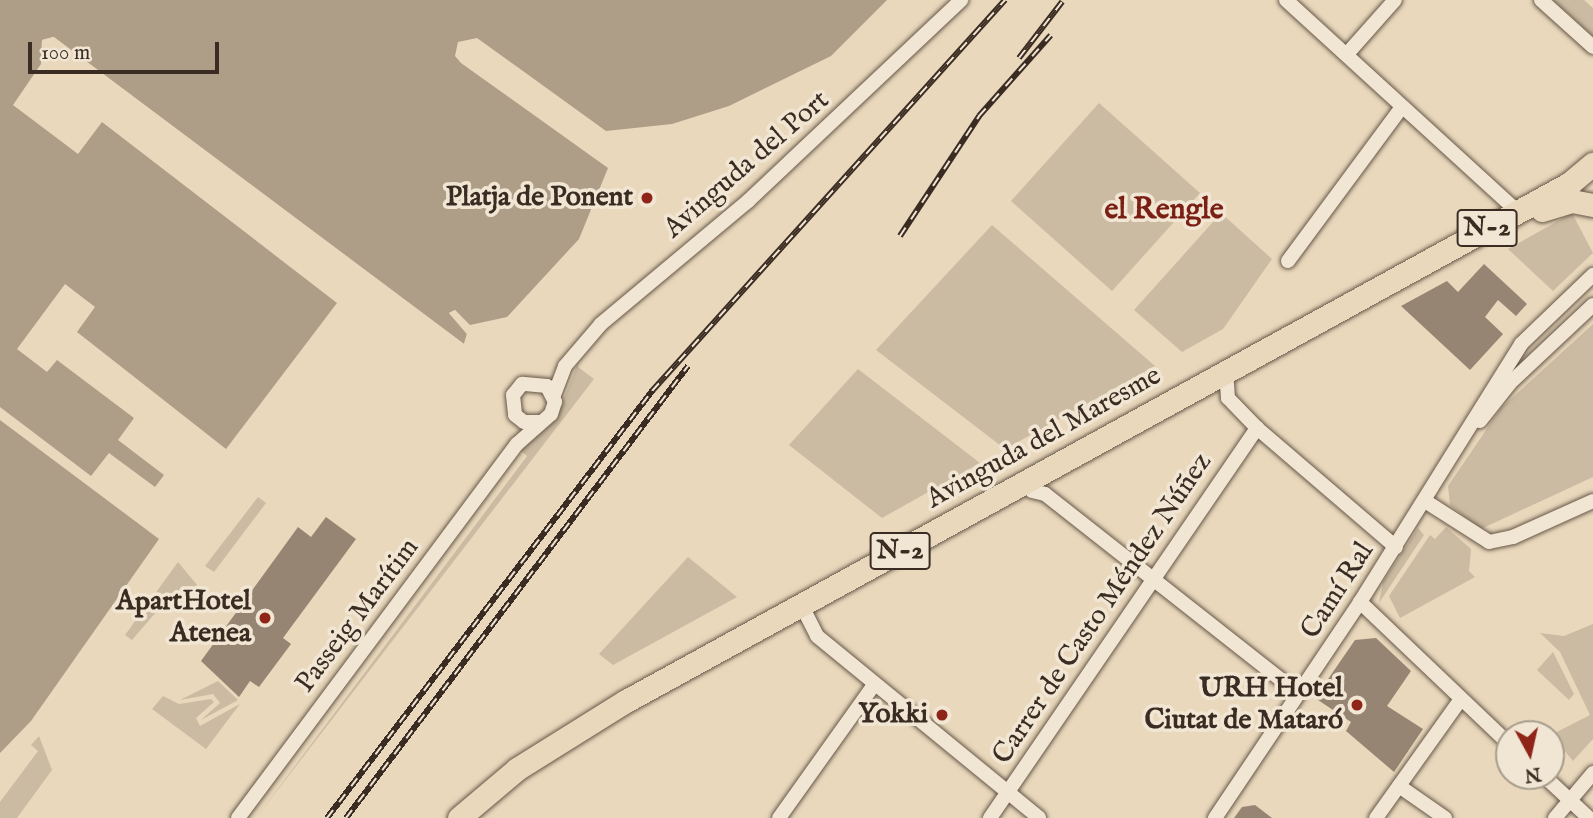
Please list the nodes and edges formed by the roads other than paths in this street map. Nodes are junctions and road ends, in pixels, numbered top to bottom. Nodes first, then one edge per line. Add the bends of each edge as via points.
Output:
1 (961, 0) edge
2 (1286, 0) edge
3 (1395, 0) edge
4 (1541, 0) edge
5 (1593, 47) edge
6 (1347, 54) junction
7 (1402, 107) junction
8 (1593, 164) edge
9 (1593, 205) edge
10 (1517, 211) junction
11 (1288, 261) dead end
12 (1593, 275) edge
13 (1593, 306) edge
14 (565, 366) junction
15 (536, 381) junction
16 (1227, 384) junction
17 (554, 395) junction
18 (519, 419) junction
19 (541, 422) junction
20 (1257, 428) junction
21 (517, 443) junction
22 (1451, 458) junction
23 (1032, 491) junction
24 (1593, 500) edge
25 (1425, 501) junction
26 (1395, 547) junction
27 (1153, 580) junction
28 (1360, 602) junction
29 (807, 616) junction
30 (874, 685) junction
31 (1299, 694) junction
32 (1461, 699) junction
33 (1495, 731) edge
34 (1593, 773) edge
35 (1399, 786) junction
36 (1559, 790) edge
37 (1008, 792) junction
38 (1569, 799) junction
39 (238, 818) edge
40 (459, 818) edge
41 (474, 818) edge
42 (779, 818) edge
43 (990, 818) edge
44 (1039, 818) edge
45 (1215, 818) edge
46 (1376, 818) edge
47 (1445, 818) edge
48 (1556, 818) edge
49 (1589, 818) edge

1 - 14 street, Avinguda del Port via 748,201 619,307
2 - 6 street
3 - 6 street
4 - 5 street
6 - 7 street
7 - 10 street
7 - 11 street
8 - 10 main road, Avinguda del Maresme / N-2
9 - 16 main road, Avinguda del Maresme / N-2 via 1572,201 1532,214
10 - 40 main road, Avinguda del Maresme / N-2 via 626,702 517,769
12 - 22 street, Camí Ral via 1521,344
13 - 22 street, Camí Ral via 1510,383
14 - 15 street, Avinguda del Port
14 - 17 street, Avinguda del Port
15 - 17 street
15 - 18 street via 522,384 513,395
16 - 20 street via 1228,398
16 - 23 main road, Avinguda del Maresme / N-2
17 - 19 street via 551,414
18 - 19 street
18 - 21 street
19 - 21 street, Passeig Marítim
20 - 26 street
20 - 27 street, Carrer de Casto Méndez Núñez
21 - 39 street, Passeig Marítim
22 - 25 street, Camí Ral
23 - 27 street via 1045,494
23 - 29 main road, Avinguda del Maresme / N-2
24 - 25 street via 1500,542 1477,539
25 - 26 street, Camí Ral
26 - 28 street, Camí Ral
27 - 31 street
27 - 37 street, Carrer de Casto Méndez Núñez
28 - 31 street, Camí Ral
28 - 32 street
29 - 30 street via 808,627
29 - 41 main road, Avinguda del Maresme / N-2 via 561,752
30 - 37 street
30 - 42 street
31 - 45 street, Camí Ral
32 - 33 street
32 - 35 street
34 - 38 street
35 - 46 street
35 - 47 street
36 - 38 street
37 - 43 street, Carrer de Casto Méndez Núñez
37 - 44 street
38 - 48 street
38 - 49 street

